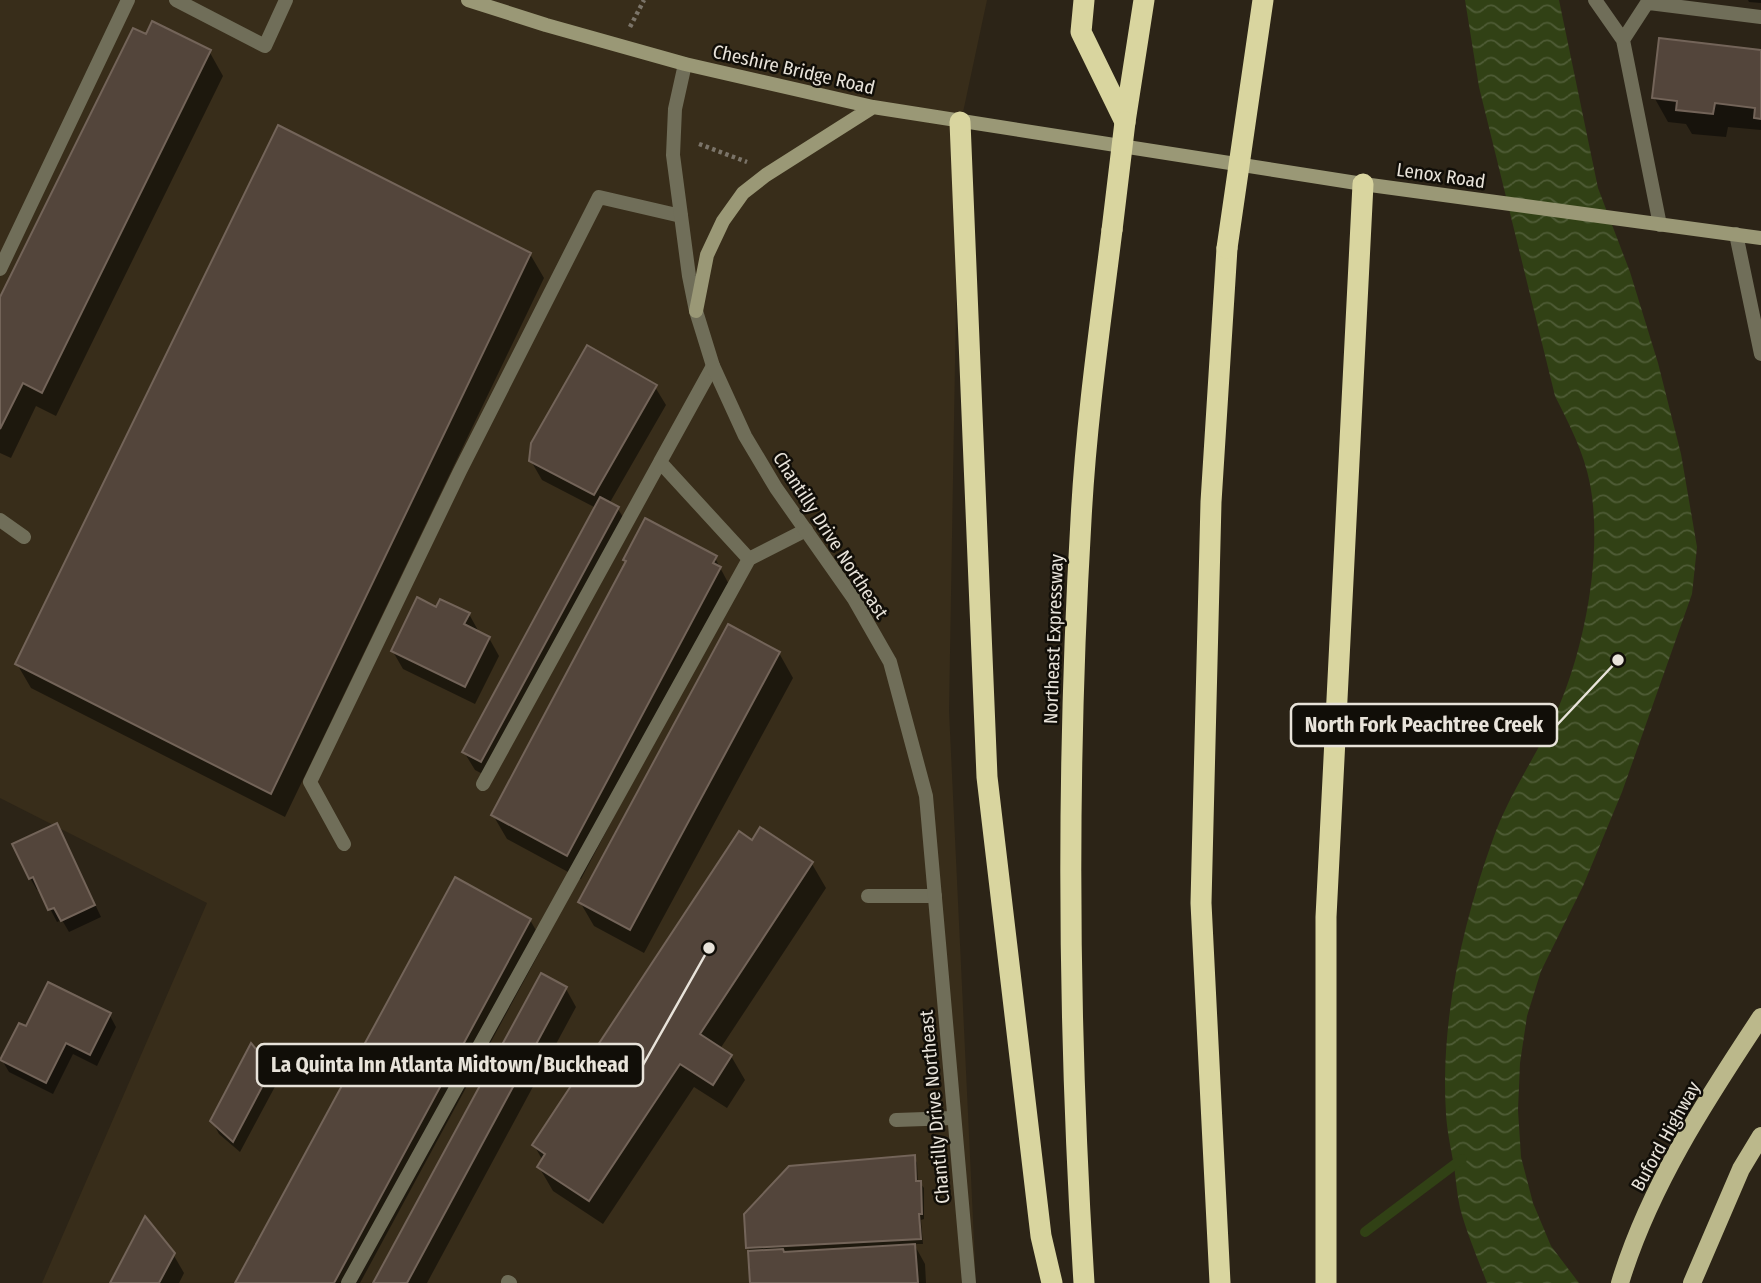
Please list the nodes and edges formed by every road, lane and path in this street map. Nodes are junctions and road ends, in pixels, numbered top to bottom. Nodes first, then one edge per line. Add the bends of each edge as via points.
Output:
1 (128, 0) edge
2 (176, 0) edge
3 (286, 0) edge
4 (468, 0) edge
5 (1084, 0) edge
6 (1144, 0) edge
7 (1263, 0) edge
8 (1595, 0) edge
9 (1649, 1) edge
10 (1761, 17) edge
11 (1623, 40) junction
12 (685, 64) junction
13 (873, 107) junction
14 (961, 122) junction
15 (1125, 122) junction
16 (699, 145) dead end
17 (1117, 146) joint
18 (754, 165) dead end
19 (1363, 184) junction
20 (681, 216) junction
21 (1660, 225) junction
22 (1736, 234) junction
23 (1761, 238) edge
24 (0, 269) edge
25 (696, 311) junction
26 (1761, 354) edge
27 (713, 366) junction
28 (660, 462) junction
29 (0, 520) edge
30 (806, 530) junction
31 (24, 537) dead end
32 (749, 559) junction
33 (483, 783) dead end
34 (344, 844) dead end
35 (868, 896) dead end
36 (935, 896) junction
37 (1761, 1017) edge
38 (954, 1118) junction
39 (897, 1120) dead end
40 (1761, 1136) edge
41 (348, 1283) edge
42 (968, 1283) edge
43 (1052, 1283) edge
44 (1084, 1283) edge
45 (1220, 1283) edge
46 (1326, 1283) edge
47 (1620, 1283) edge
48 (1692, 1283) edge

1 - 24 street
2 - 3 street via 265,46
4 - 12 main road, Cheshire Bridge Road
5 - 15 highway via 1080,32
6 - 15 highway, Northeast Expressway
7 - 45 highway, bridge via 1227,248 1211,502 1201,903
8 - 11 street
9 - 10 street
9 - 11 street
11 - 21 street
12 - 13 main road, Cheshire Bridge Road
12 - 20 street, Chantilly Drive Northeast via 673,138
13 - 14 main road, Cheshire Bridge Road
13 - 25 main road via 743,193 723,220 707,255
14 - 17 main road, Cheshire Bridge Road
14 - 43 highway via 987,777 1041,1236
15 - 44 highway, Northeast Expressway, bridge via 1081,518 1072,734 1071,1028
16 - 18 path
17 - 19 main road, Lenox Road
19 - 21 main road, Lenox Road
19 - 46 highway via 1326,917
20 - 25 street, Chantilly Drive Northeast
20 - 34 street via 599,197 310,782
21 - 22 main road, Lenox Road
22 - 23 main road, Lenox Road
22 - 26 street
25 - 27 street, Chantilly Drive Northeast
27 - 28 street
27 - 30 street, Chantilly Drive Northeast via 745,436
28 - 32 street
28 - 33 street
29 - 31 street
30 - 32 street
30 - 36 street, Chantilly Drive Northeast via 890,662 926,796
32 - 41 street
35 - 36 street
36 - 38 street, Chantilly Drive Northeast
37 - 47 main road, Buford Highway via 1683,1142 1650,1207
38 - 39 street
38 - 42 street, Chantilly Drive Northeast
40 - 48 main road via 1741,1169

